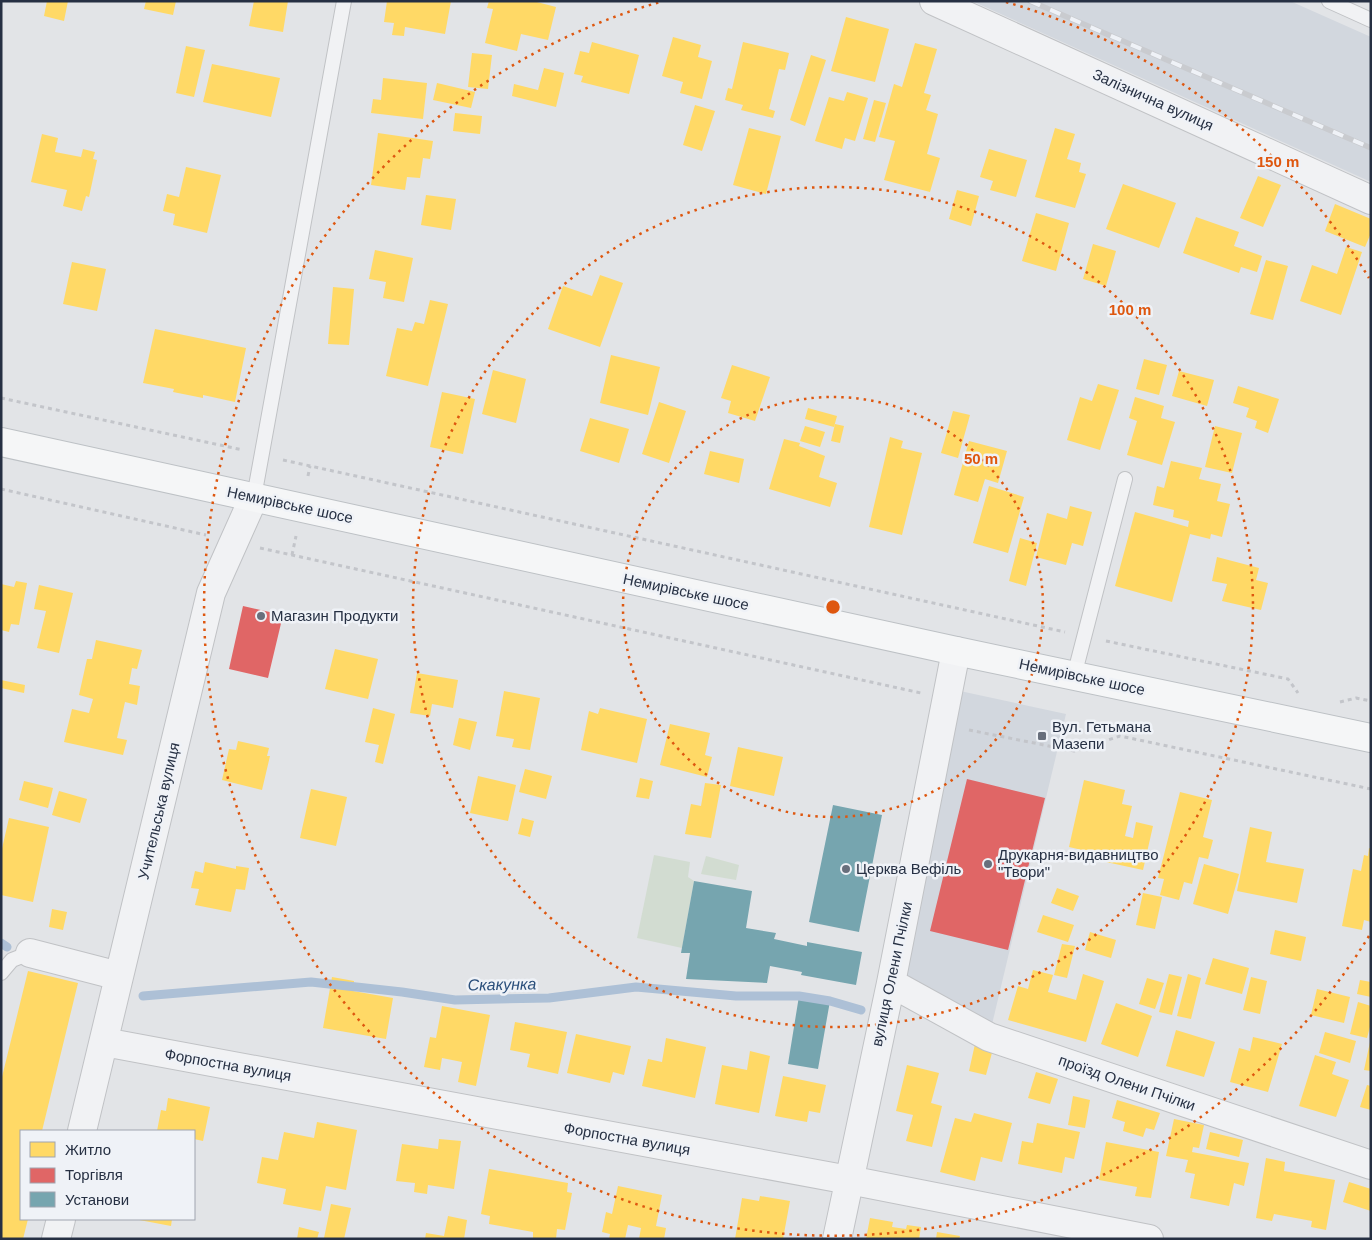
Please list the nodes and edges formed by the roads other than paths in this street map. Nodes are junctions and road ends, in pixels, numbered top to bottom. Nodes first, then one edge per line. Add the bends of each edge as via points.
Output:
1 (344, 1) edge
2 (934, 1) edge
3 (1329, 1) edge
4 (1371, 20) edge
5 (1371, 200) edge
6 (1, 442) edge
7 (1125, 479) dead end
8 (254, 497) junction
9 (956, 651) junction
10 (1074, 676) junction
11 (1371, 738) edge
12 (30, 953) joint
13 (1, 973) edge
14 (119, 976) junction
15 (891, 983) junction
16 (104, 1042) junction
17 (82, 1130) edge
18 (1371, 1166) edge
19 (849, 1180) junction
20 (61, 1220) edge
21 (56, 1239) edge
22 (837, 1239) edge
23 (1149, 1239) edge

1 - 8 lane
2 - 5 street, Залізнична вулиця
3 - 4 lane
6 - 8 main road, Немирівське шосе
7 - 10 lane
8 - 9 main road, Немирівське шосе
8 - 14 street, Учительська вулиця via 211,593
9 - 10 main road, Немирівське шосе
9 - 15 street, вулиця Олени Пчілки
10 - 11 main road, Немирівське шосе
12 - 13 lane via 12,960
12 - 14 street
14 - 16 street, Учительська вулиця
15 - 18 street, проїзд Олени Пчілки via 989,1036
15 - 19 street, вулиця Олени Пчілки
16 - 17 street, Учительська вулиця
16 - 19 street, Форпостна вулиця
19 - 22 street, вулиця Олени Пчілки
19 - 23 street, Форпостна вулиця
20 - 21 street

